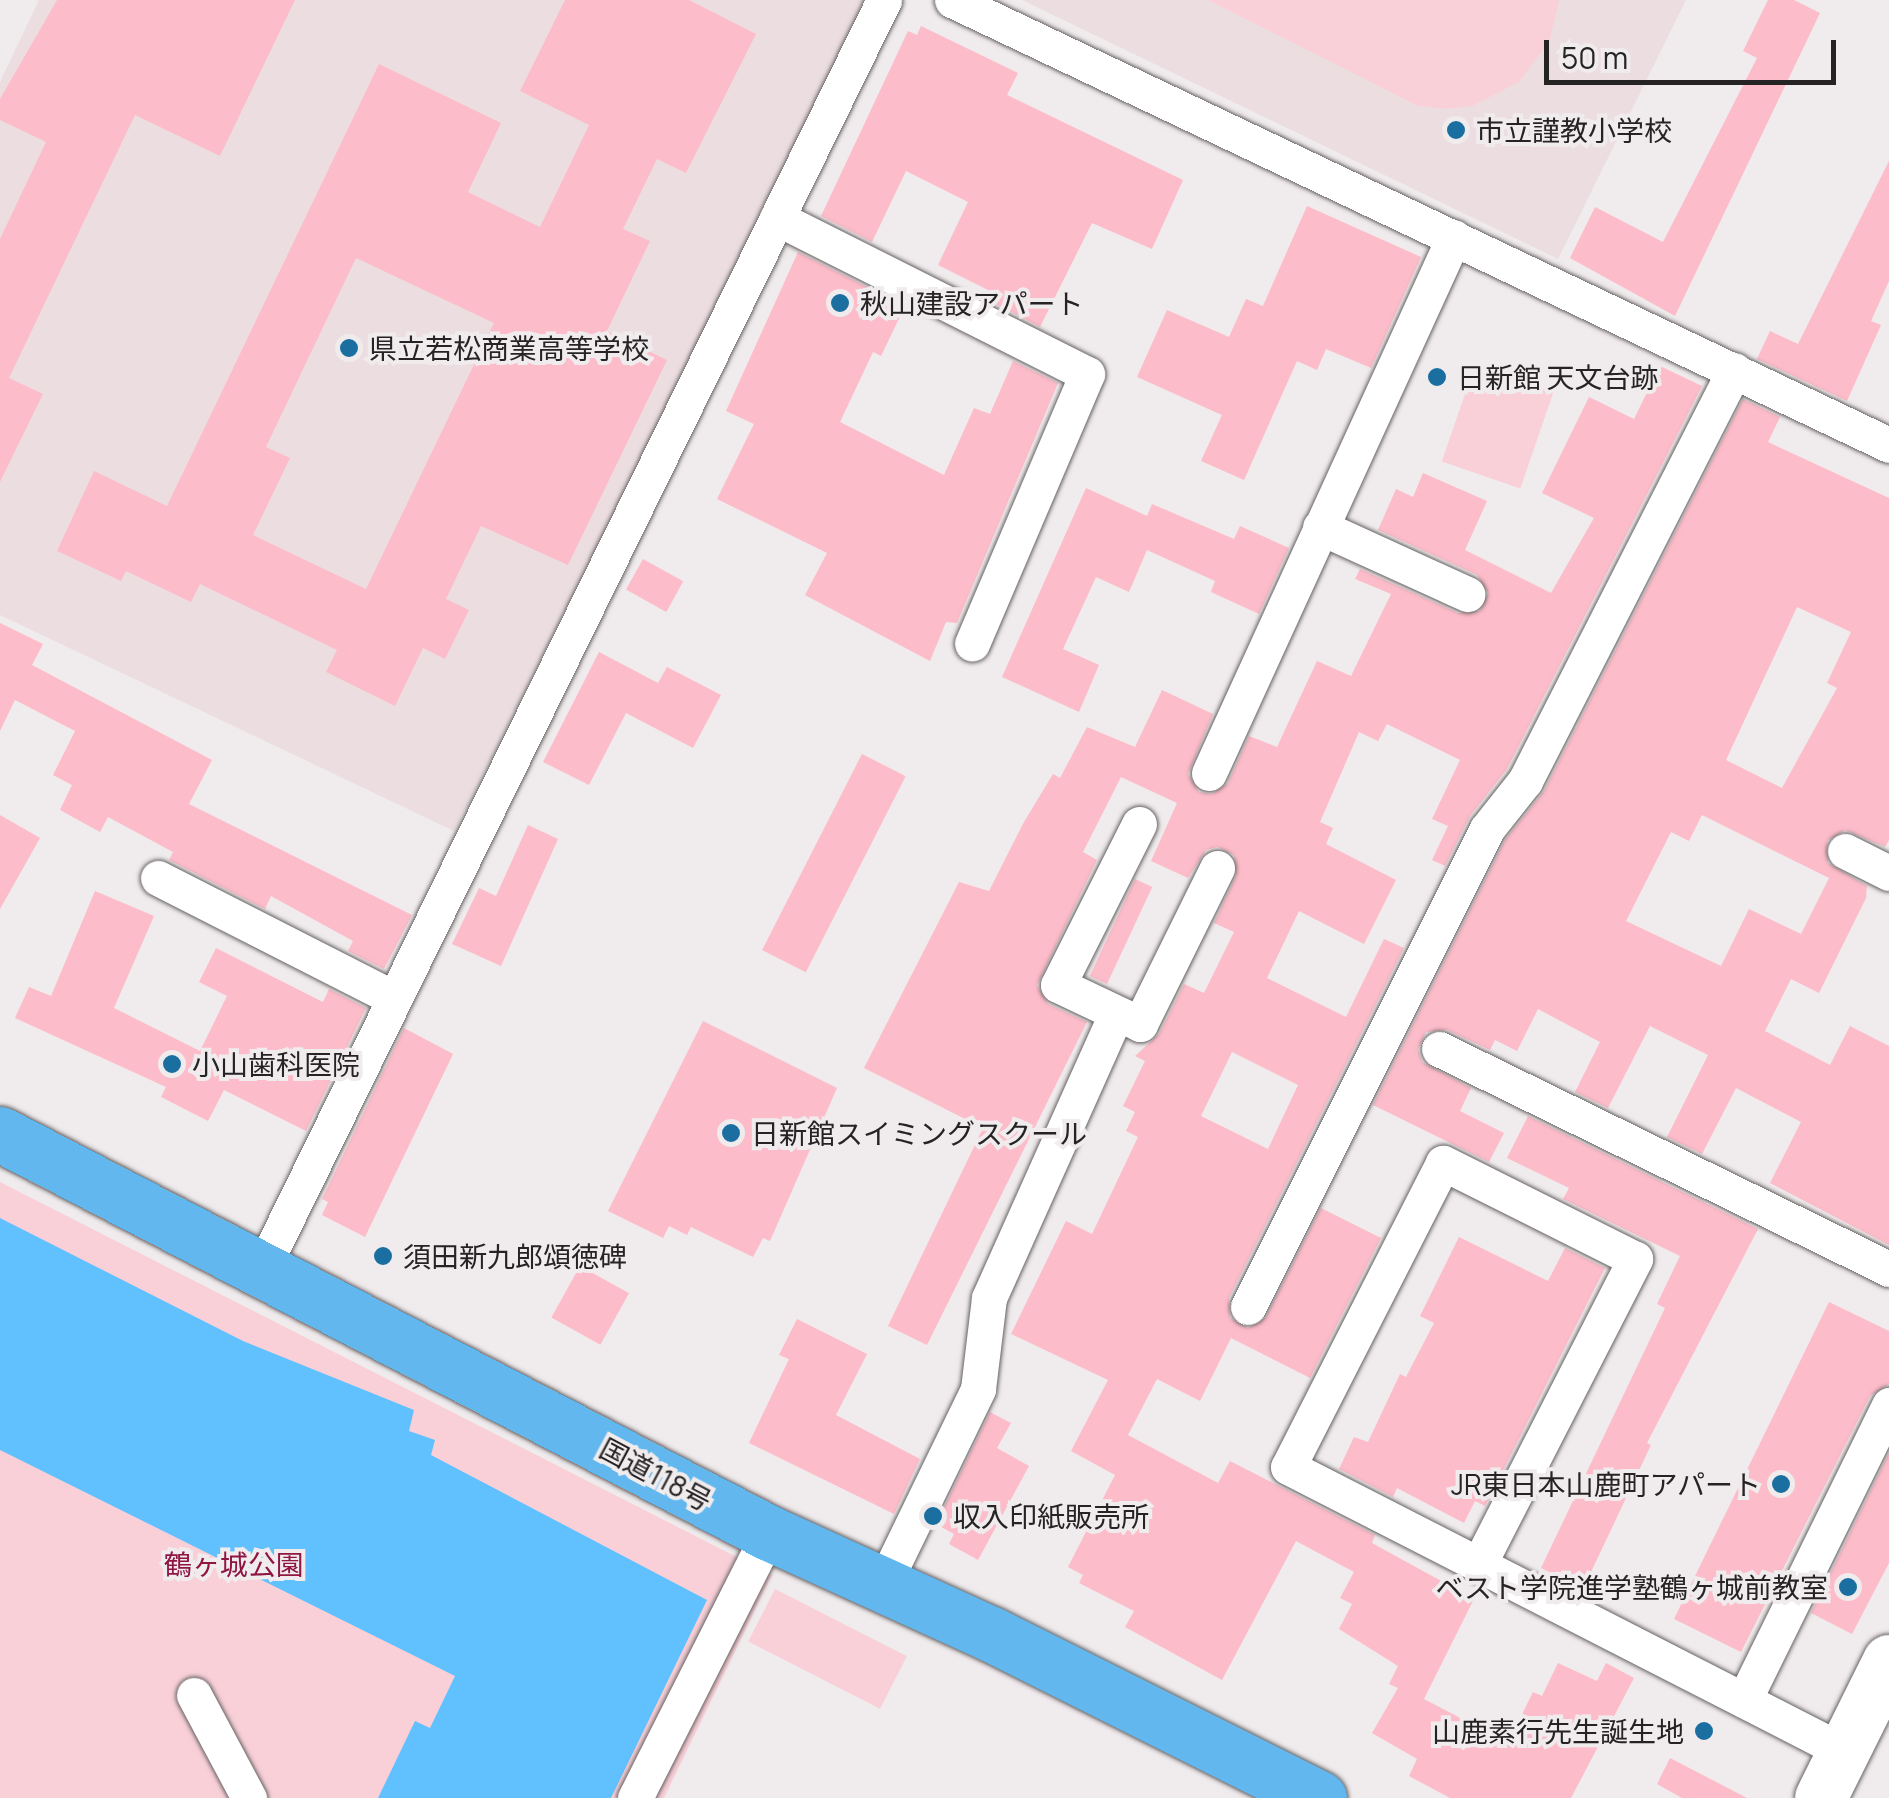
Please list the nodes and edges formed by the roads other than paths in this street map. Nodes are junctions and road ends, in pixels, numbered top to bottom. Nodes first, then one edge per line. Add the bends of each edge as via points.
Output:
1 (884, 0) edge
2 (952, 0) edge
3 (776, 218) junction
4 (1454, 238) junction
5 (1734, 370) junction
6 (1889, 445) edge
7 (1320, 527) junction
8 (1466, 594) dead end
9 (972, 642) dead end
10 (1209, 773) dead end
11 (1140, 824) dead end
12 (1845, 850) dead end
13 (1216, 868) dead end
14 (1889, 873) edge
15 (158, 878) dead end
16 (394, 998) junction
17 (1116, 1014) junction
18 (1439, 1049) dead end
19 (0, 1134) edge
20 (263, 1267) junction
21 (1889, 1269) edge
22 (1248, 1308) dead end
23 (1889, 1405) edge
24 (769, 1534) junction
25 (1479, 1564) junction
26 (883, 1585) junction
27 (1889, 1661) edge
28 (194, 1695) dead end
29 (1744, 1700) junction
30 (1843, 1751) junction
31 (248, 1798) edge
32 (635, 1798) edge
33 (1319, 1798) edge
34 (1821, 1798) edge

1 - 3 street
2 - 4 street
3 - 9 street via 1087,374
3 - 16 street
4 - 5 street
4 - 7 street
5 - 6 street
5 - 22 street via 1524,781 1487,829
7 - 8 street
7 - 10 street
11 - 17 street via 1058,985
12 - 14 street
13 - 17 street via 1140,1024
15 - 16 street
16 - 20 street
17 - 26 street via 989,1298 978,1389
18 - 21 street
19 - 20 highway, 国道118号
20 - 24 highway, 国道118号
23 - 29 street
24 - 26 highway, 国道118号
24 - 32 street
25 - 25 street via 1288,1467 1443,1163 1635,1258
25 - 29 street
26 - 33 highway, 国道118号
27 - 30 street
28 - 31 street
29 - 30 street
30 - 34 street

